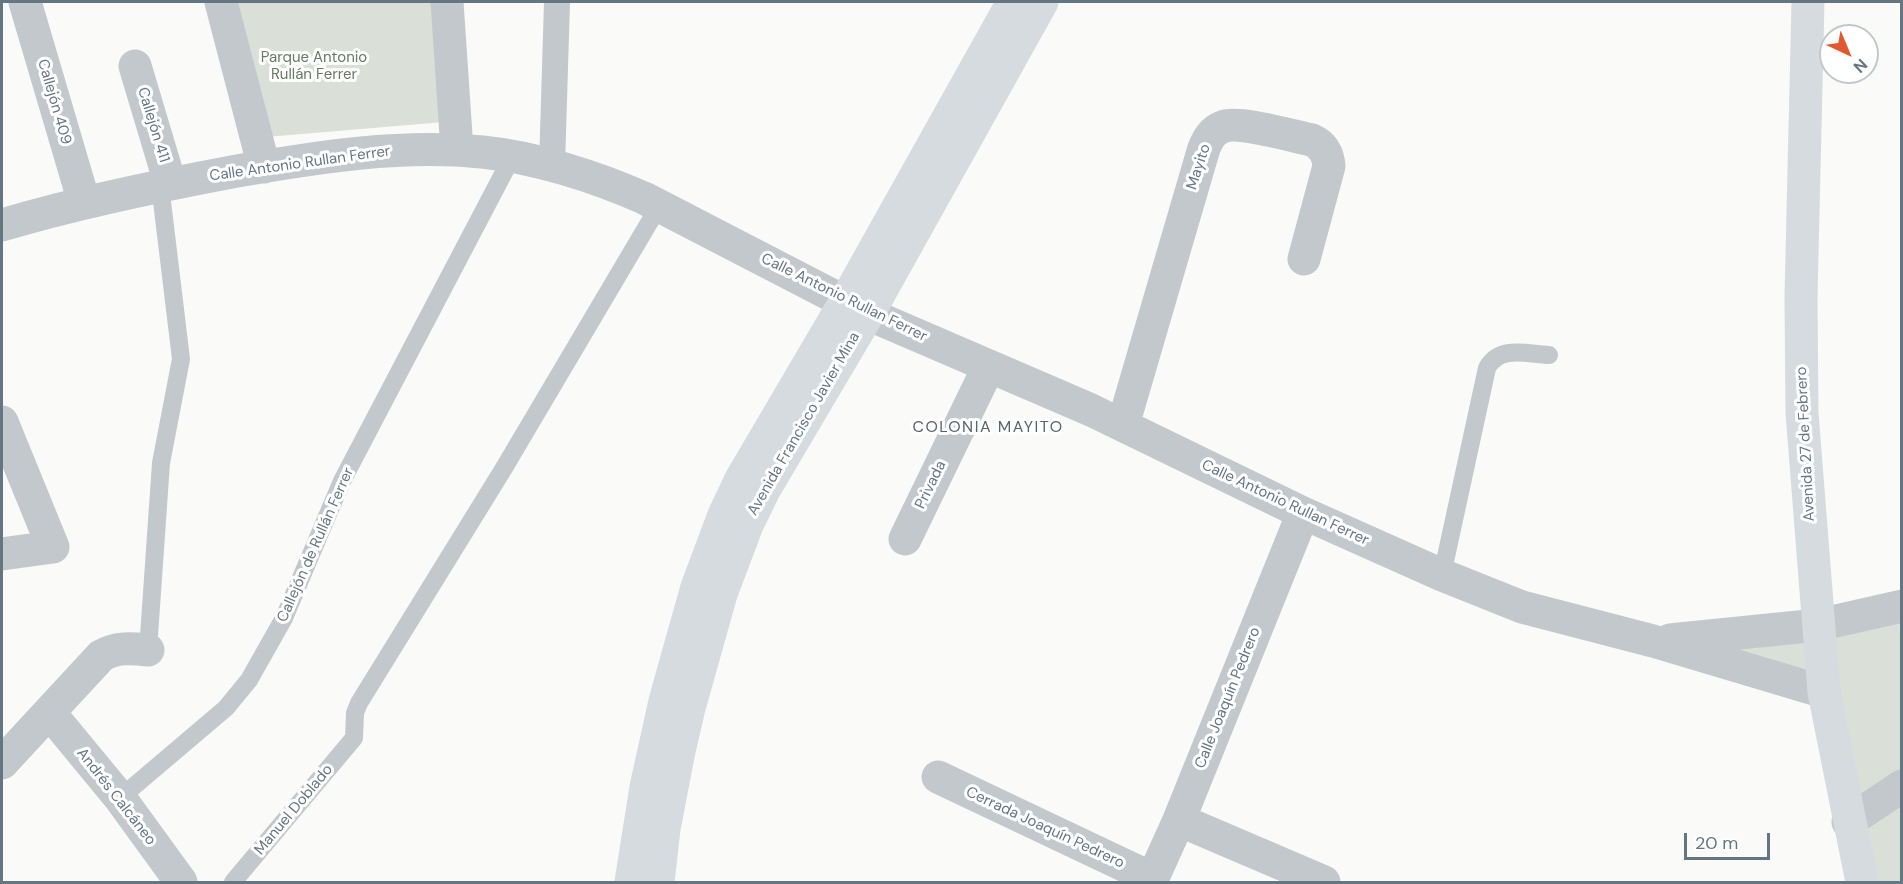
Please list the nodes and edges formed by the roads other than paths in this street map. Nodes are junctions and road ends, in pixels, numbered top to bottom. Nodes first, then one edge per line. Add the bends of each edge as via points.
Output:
1 (24, 2) edge
2 (221, 2) edge
3 (447, 2) edge
4 (556, 2) edge
5 (1013, 2) edge
6 (1042, 2) edge
7 (1808, 2) edge
8 (135, 66) dead end
9 (457, 150) junction
10 (512, 157) junction
11 (552, 166) junction
12 (264, 167) junction
13 (165, 184) junction
14 (84, 202) junction
15 (659, 206) junction
16 (2, 225) edge
17 (1304, 259) dead end
18 (857, 308) junction
19 (1549, 355) dead end
20 (989, 366) junction
21 (2, 422) edge
22 (1123, 425) junction
23 (1303, 513) junction
24 (905, 539) dead end
25 (2, 554) edge
26 (1442, 575) junction
27 (1902, 606) edge
28 (1818, 625) junction
29 (1653, 641) junction
30 (148, 650) joint
31 (1824, 692) junction
32 (49, 712) junction
33 (2, 763) edge
34 (938, 777) dead end
35 (1902, 786) edge
36 (120, 798) junction
37 (1179, 820) junction
38 (1848, 822) junction
39 (1152, 881) edge
40 (181, 882) edge
41 (233, 882) edge
42 (631, 882) edge
43 (658, 882) edge
44 (1324, 882) edge
45 (1862, 882) edge

1 - 14 street, Callejón 409
2 - 12 street
3 - 9 street
4 - 11 street
5 - 18 main road, Avenida Francisco Javier Mina
6 - 18 main road, Avenida Francisco Javier Mina
7 - 28 main road, Avenida 27 de Febrero via 1802,413
8 - 13 street, Callejón 411
9 - 10 street, Calle Antonio Rullan Ferrer
9 - 12 street, Calle Antonio Rullan Ferrer via 371,152
10 - 11 street, Calle Antonio Rullan Ferrer
10 - 36 lane, Callejón de Rullán Ferrer via 342,481 297,591 262,661 226,708
11 - 15 street, Calle Antonio Rullan Ferrer
12 - 13 street, Calle Antonio Rullan Ferrer
13 - 14 street, Calle Antonio Rullan Ferrer
13 - 30 lane via 181,359 161,463
14 - 16 street, Calle Antonio Rullan Ferrer
15 - 18 street, Calle Antonio Rullan Ferrer
15 - 41 lane, Manuel Doblado via 528,430 359,703 354,738
17 - 22 street, Mayito via 1329,166 1322,147 1312,140 1240,125 1215,130 1204,148
18 - 20 street, Calle Antonio Rullan Ferrer
18 - 42 main road, Avenida Francisco Javier Mina via 741,479 710,548 654,746
18 - 43 main road, Avenida Francisco Javier Mina via 734,557 679,751
19 - 26 lane via 1504,352 1493,358 1487,368
20 - 22 street, Calle Antonio Rullan Ferrer
20 - 24 street, Privada
21 - 25 street via 53,547
22 - 23 street, Calle Antonio Rullan Ferrer
23 - 26 street, Calle Antonio Rullan Ferrer
23 - 37 street, Calle Joaquín Pedrero
26 - 29 street, Calle Antonio Rullan Ferrer via 1522,607
27 - 28 street, Calle Antonio Rullan Ferrer
28 - 29 street, Calle Antonio Rullan Ferrer
28 - 31 main road, Avenida 27 de Febrero
29 - 31 street, Calle Antonio Rullan Ferrer
30 - 32 street via 117,649 101,656
31 - 38 main road, Avenida 27 de Febrero
32 - 33 street
32 - 36 street, Andrés Calcáneo
34 - 39 street, Cerrada Joaquín Pedrero
35 - 38 street
36 - 40 street, Andrés Calcáneo
37 - 39 street, Calle Joaquín Pedrero
37 - 44 street
38 - 45 main road, Avenida 27 de Febrero

